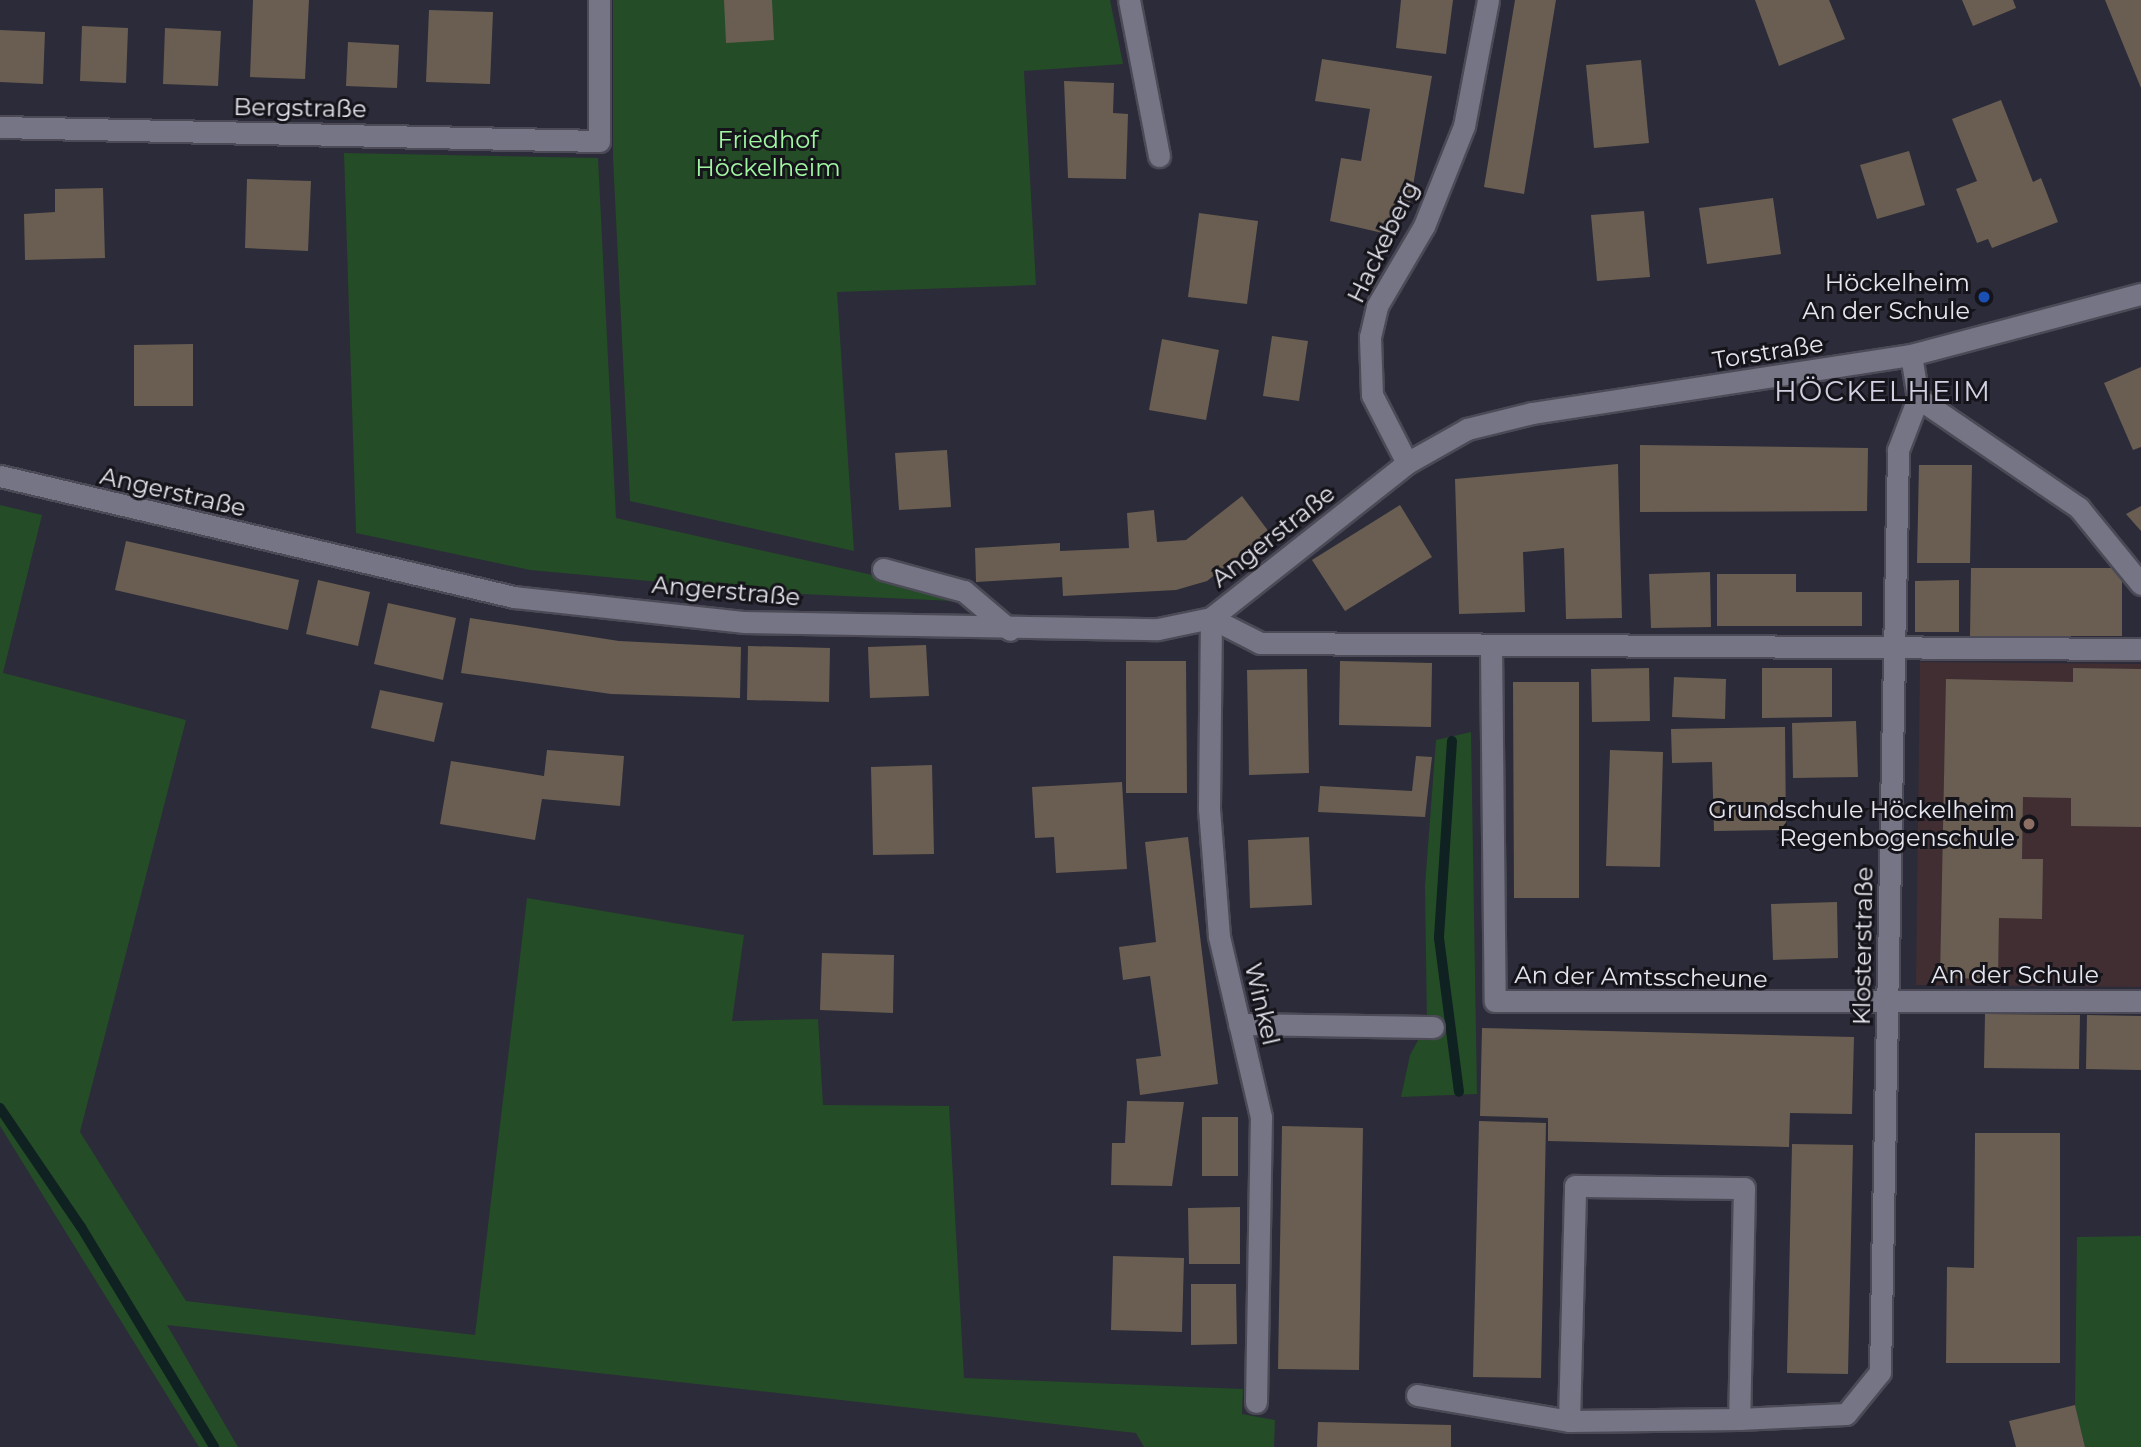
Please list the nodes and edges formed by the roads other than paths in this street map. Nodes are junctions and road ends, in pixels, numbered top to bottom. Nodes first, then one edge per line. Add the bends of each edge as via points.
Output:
1 (599, 0) edge
2 (1129, 0) edge
3 (1488, 0) edge
4 (0, 127) edge
5 (1159, 156) dead end
6 (2141, 294) edge
7 (1911, 355) junction
8 (1918, 398) junction
9 (1407, 463) junction
10 (0, 476) edge
11 (883, 569) dead end
12 (2141, 584) edge
13 (1211, 618) junction
14 (1010, 630) junction
15 (1491, 647) junction
16 (2141, 649) edge
17 (1894, 650) junction
18 (1889, 1000) junction
19 (2141, 1002) edge
20 (1239, 1024) junction
21 (1433, 1027) dead end
22 (1417, 1395) dead end
23 (1256, 1402) dead end
24 (1739, 1419) junction
25 (1569, 1421) junction

1 - 4 street, Bergstraße via 599,141
2 - 5 street
3 - 9 street, Hackeberg via 1464,126 1424,226 1377,306 1370,337 1372,395
6 - 7 street, Torstraße
7 - 8 street
7 - 9 street, Torstraße via 1532,413 1467,429
8 - 12 street via 2079,508
8 - 17 street, Klosterstraße via 1898,450
9 - 13 street, Angerstraße
10 - 14 street, Angerstraße via 514,597 744,622
11 - 14 street via 964,591
13 - 14 street, Angerstraße via 1158,629
13 - 15 street via 1260,643
13 - 20 street, Winkel via 1210,821 1219,936
15 - 17 street
15 - 18 street, An der Amtsscheune via 1495,1001 1864,1006
16 - 17 street
17 - 18 street, Klosterstraße
18 - 19 street, An der Schule
18 - 24 street, Klosterstraße via 1880,1372 1846,1414
20 - 21 street
20 - 23 street, Winkel via 1261,1117
22 - 25 street
24 - 25 street
24 - 25 street via 1744,1188 1575,1186

